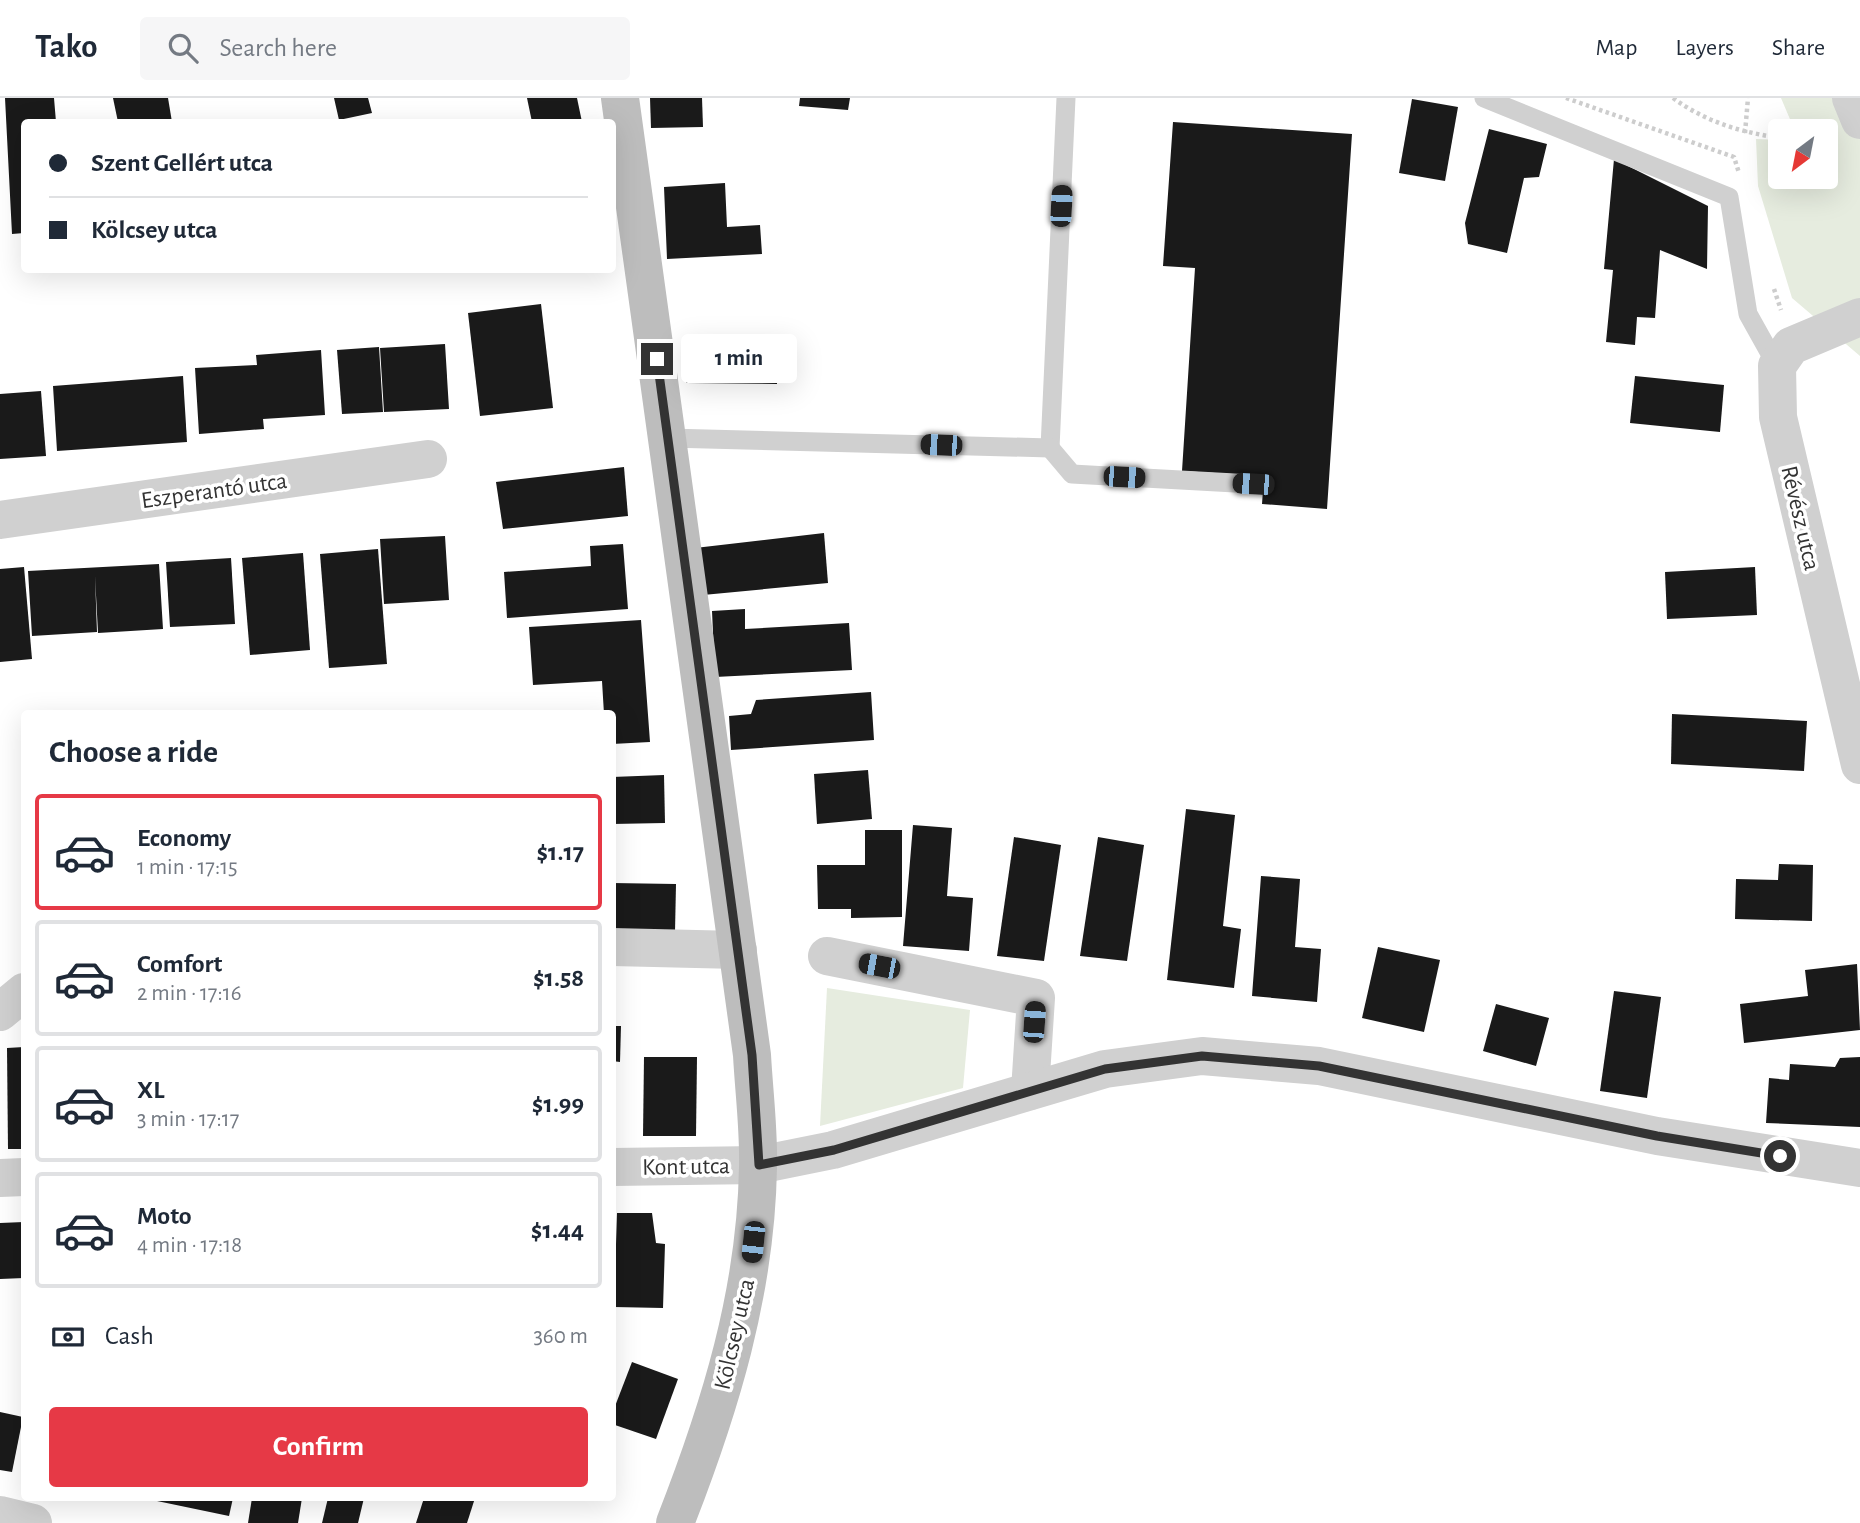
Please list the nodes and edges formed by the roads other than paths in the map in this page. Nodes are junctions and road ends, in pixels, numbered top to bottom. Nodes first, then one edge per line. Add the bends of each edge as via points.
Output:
1 (620, 98) edge
2 (1066, 98) edge
3 (1484, 98) edge
4 (1851, 98) edge
5 (1860, 120) edge
6 (1860, 317) edge
7 (1777, 366) junction
8 (668, 438) junction
9 (1050, 449) junction
10 (428, 459) dead end
11 (1253, 484) dead end
12 (0, 520) edge
13 (1860, 765) edge
14 (616, 947) edge
15 (738, 950) junction
16 (827, 956) dead end
17 (21, 994) edge
18 (0, 1012) edge
19 (1030, 1091) junction
20 (759, 1165) junction
21 (616, 1167) edge
22 (1860, 1168) edge
23 (21, 1177) edge
24 (0, 1178) edge
25 (0, 1515) edge
26 (33, 1523) edge
27 (676, 1523) edge

1 - 8 main road, Kölcsey utca
2 - 9 lane
3 - 7 lane via 1729,197 1748,314
4 - 5 street
6 - 7 street via 1791,346
7 - 13 street, Révész utca via 1778,417
8 - 9 lane
8 - 15 main road, Kölcsey utca
9 - 11 lane via 1072,474
10 - 12 street, Eszperantó utca
14 - 15 street
15 - 20 main road, Kölcsey utca via 752,1055
16 - 19 street via 1036,998
17 - 18 street
19 - 20 street, Kont utca via 834,1150
19 - 22 street, Kont utca via 1105,1069 1202,1056 1319,1066 1657,1136
20 - 21 street, Kont utca
20 - 27 main road, Kölcsey utca via 748,1284 733,1351
23 - 24 street
25 - 26 street

